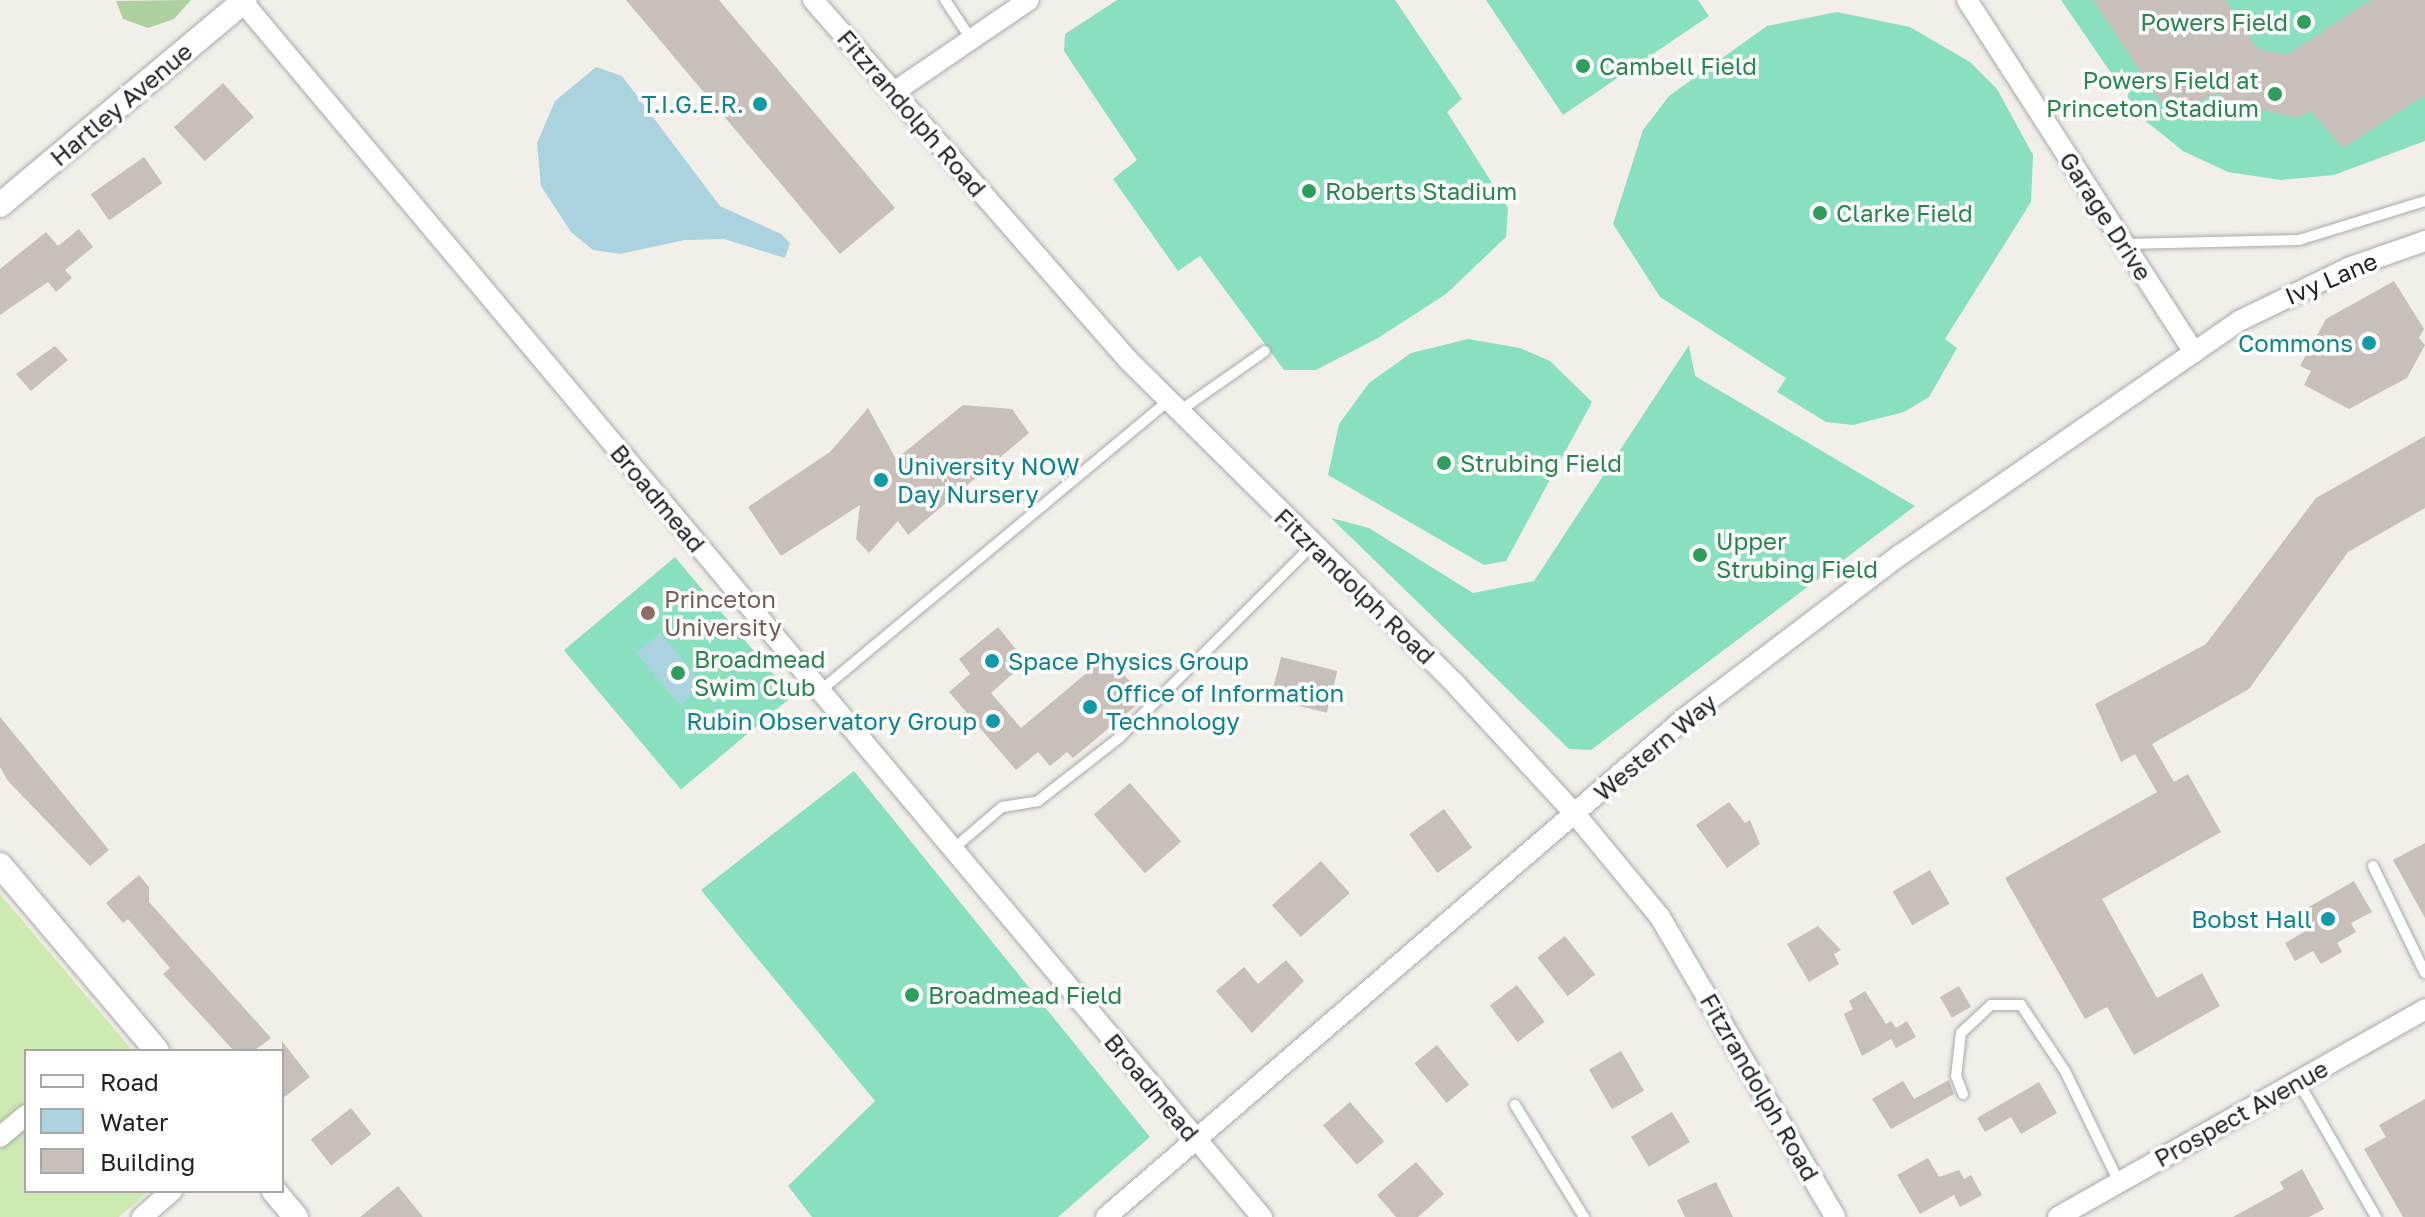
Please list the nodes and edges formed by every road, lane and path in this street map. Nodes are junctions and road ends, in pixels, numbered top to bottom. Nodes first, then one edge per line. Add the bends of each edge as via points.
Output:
1 (813, 0) edge
2 (945, 0) edge
3 (1029, 0) edge
4 (1967, 0) edge
5 (243, 1) edge
6 (971, 39) junction
7 (894, 92) junction
8 (2425, 201) edge
9 (0, 205) edge
10 (2425, 241) edge
11 (2124, 244) junction
12 (2239, 321) joint
13 (1265, 351) dead end
14 (2194, 352) junction
15 (1173, 407) junction
16 (1313, 545) junction
17 (820, 691) junction
18 (1576, 815) junction
19 (952, 849) junction
20 (0, 865) edge
21 (2373, 866) dead end
22 (2425, 973) edge
23 (2425, 1009) edge
24 (155, 1049) edge
25 (2298, 1081) junction
26 (1963, 1094) dead end
27 (1515, 1105) dead end
28 (24, 1117) edge
29 (0, 1137) edge
30 (1197, 1140) junction
31 (2119, 1182) junction
32 (170, 1193) edge
33 (276, 1193) edge
34 (142, 1217) edge
35 (296, 1217) edge
36 (1106, 1217) edge
37 (1262, 1217) edge
38 (1584, 1217) edge
39 (1835, 1217) edge
40 (2058, 1217) edge
41 (2376, 1217) edge

1 - 7 street, Fitzrandolph Road
2 - 6 lane
3 - 6 street
4 - 11 street, Garage Drive
5 - 9 street, Hartley Avenue
5 - 17 street, Broadmead
6 - 7 street
7 - 15 street, Fitzrandolph Road
8 - 11 lane via 2299,240
10 - 12 street, Ivy Lane via 2348,268
11 - 14 street, Garage Drive
12 - 14 street, Western Way
13 - 15 lane
14 - 18 street, Western Way via 1900,555 1685,718
15 - 16 street, Fitzrandolph Road
15 - 17 lane
16 - 18 street, Fitzrandolph Road
16 - 19 lane via 1119,738 1038,801 1002,807
17 - 19 street, Broadmead
18 - 30 street, Western Way
18 - 39 street, Fitzrandolph Road via 1660,917
19 - 30 street, Broadmead
20 - 24 street
21 - 22 lane
23 - 25 street, Prospect Avenue
25 - 31 street, Prospect Avenue
25 - 41 lane
26 - 31 lane via 1956,1076 1961,1033 1991,1005 2021,1005 2065,1071
27 - 38 lane
28 - 29 street
30 - 36 street, Western Way
30 - 37 street, Broadmead
31 - 40 street, Prospect Avenue
32 - 34 street
33 - 35 street

